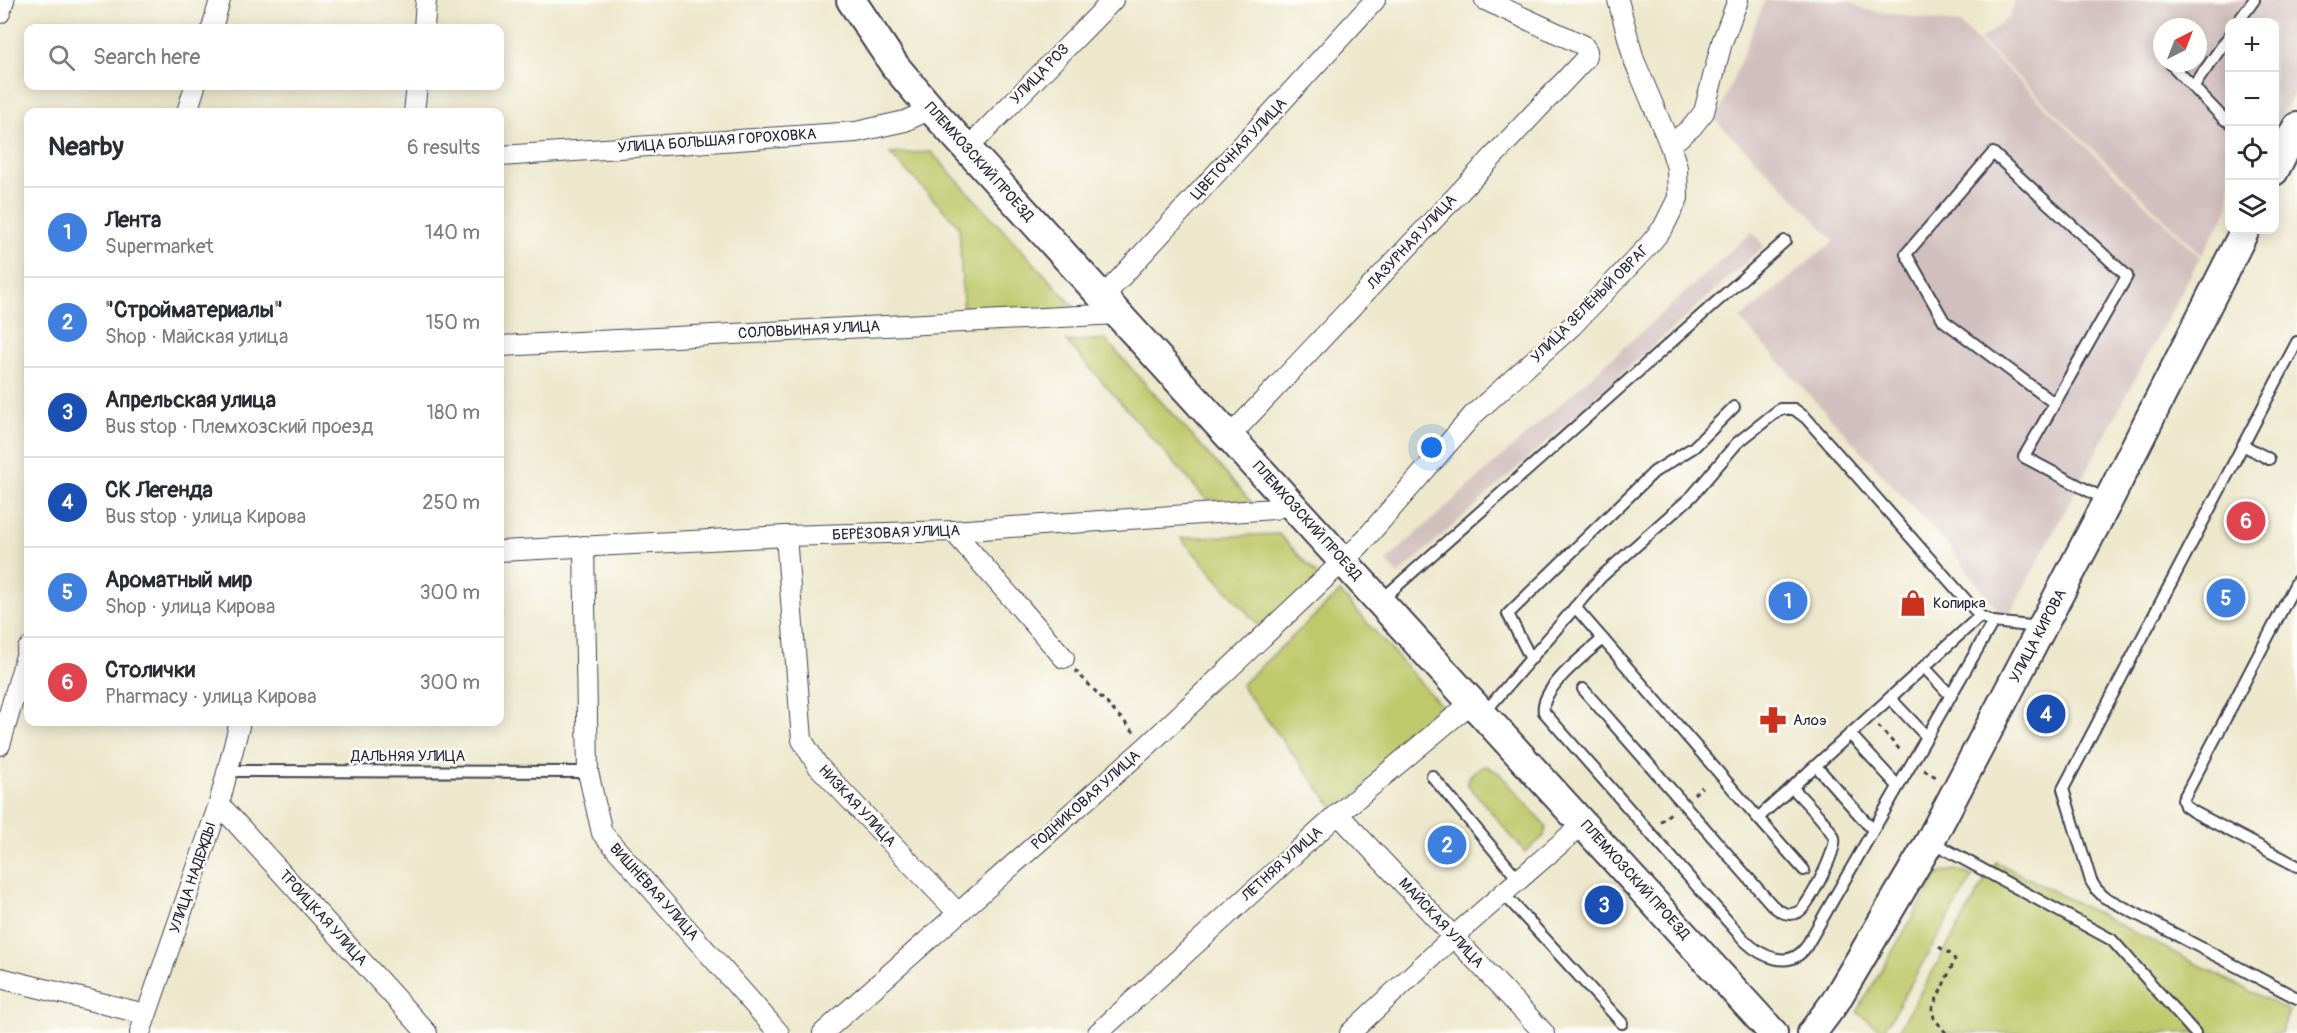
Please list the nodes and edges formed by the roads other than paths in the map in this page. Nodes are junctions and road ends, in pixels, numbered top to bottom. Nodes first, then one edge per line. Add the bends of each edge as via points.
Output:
1 (3, 0) edge
2 (220, 0) edge
3 (426, 0) edge
4 (1113, 0) edge
5 (1375, 0) edge
6 (1485, 0) edge
7 (1618, 0) edge
8 (1738, 0) edge
9 (2254, 0) edge
10 (853, 1) edge
11 (0, 13) edge
12 (2241, 18) edge
13 (213, 24) edge
14 (424, 24) edge
15 (2225, 41) edge
16 (2179, 72) edge
17 (2193, 87) junction
18 (194, 90) edge
19 (417, 90) edge
20 (188, 108) edge
21 (414, 108) edge
22 (932, 109) junction
23 (2225, 118) edge
24 (2297, 127) edge
25 (1670, 145) junction
26 (967, 149) junction
27 (2279, 155) edge
28 (504, 156) edge
29 (2243, 234) edge
30 (1785, 241) dead end
31 (1110, 305) junction
32 (2297, 342) edge
33 (504, 346) edge
34 (2054, 403) junction
35 (1734, 408) dead end
36 (1230, 436) junction
37 (2243, 445) junction
38 (2269, 459) dead end
39 (2108, 501) junction
40 (1290, 503) junction
41 (953, 531) junction
42 (786, 536) junction
43 (584, 546) junction
44 (504, 551) edge
45 (1343, 561) junction
46 (2297, 581) edge
47 (1379, 602) junction
48 (1575, 607) junction
49 (1980, 616) junction
50 (1993, 622) junction
51 (2043, 628) junction
52 (1602, 639) junction
53 (1064, 658) road end
54 (1531, 659) junction
55 (24, 663) edge
56 (1924, 667) junction
57 (1583, 689) dead end
58 (1951, 696) junction
59 (1890, 698) junction
60 (1478, 708) junction
61 (239, 726) edge
62 (1850, 734) junction
63 (1927, 737) junction
64 (0, 746) edge
65 (1816, 766) junction
66 (228, 771) junction
67 (588, 772) junction
68 (1432, 776) dead end
69 (1897, 785) junction
70 (1792, 787) junction
71 (219, 804) junction
72 (1338, 813) junction
73 (1758, 818) junction
74 (1584, 823) junction
75 (1872, 829) junction
76 (1930, 842) junction
77 (2297, 866) edge
78 (1804, 870) dead end
79 (1519, 880) junction
80 (1503, 893) junction
81 (958, 913) junction
82 (1454, 937) junction
83 (0, 978) edge
84 (2297, 998) edge
85 (1622, 1023) dead end
86 (143, 1024) edge
87 (427, 1033) edge
88 (779, 1033) edge
89 (823, 1033) edge
90 (1098, 1033) edge
91 (1350, 1033) edge
92 (1544, 1033) edge
93 (1773, 1033) edge
94 (1812, 1033) edge
95 (2195, 1033) edge

1 - 11 street
2 - 13 street
3 - 14 street
4 - 26 street, УЛИЦА РОЗ
5 - 31 street, ЦВЕТОЧНАЯ УЛИЦА
6 - 36 street, ЛАЗУРНАЯ УЛИЦА via 1583,45 1587,51 1585,59
7 - 25 street via 1640,77
8 - 25 street via 1722,42 1704,112
9 - 12 lane
10 - 22 main road, ПЛЕМХОЗСКИЙ ПРОЕЗД via 895,66
15 - 17 lane
16 - 17 lane
17 - 23 lane
18 - 20 street
19 - 21 street
22 - 26 main road, ПЛЕМХОЗСКИЙ ПРОЕЗД
22 - 28 street, УЛИЦА БОЛЬШАЯ ГОРОХОВКА via 905,121 856,132
24 - 27 main road
25 - 45 street, УЛИЦА ЗЕЛЁНЫЙ ОВРАГ via 1679,180 1678,198 1652,242 1566,332 1473,414
26 - 31 main road, ПЛЕМХОЗСКИЙ ПРОЕЗД
29 - 39 main road, УЛИЦА КИРОВА
30 - 47 lane
31 - 33 street, СОЛОВЬИНАЯ УЛИЦА
31 - 36 main road, ПЛЕМХОЗСКИЙ ПРОЕЗД
32 - 37 lane
34 - 34 lane via 2127,276 1993,153 1906,254 1944,321
34 - 39 lane via 2024,457
35 - 54 lane via 1694,447 1654,472 1508,614
36 - 40 main road, ПЛЕМХОЗСКИЙ ПРОЕЗД
37 - 38 lane
37 - 84 lane via 2063,789 2091,881 2104,897
39 - 51 main road, УЛИЦА КИРОВА
40 - 41 street, БЕРЁЗОВАЯ УЛИЦА via 1274,509
40 - 45 main road, ПЛЕМХОЗСКИЙ ПРОЕЗД
41 - 42 street, БЕРЁЗОВАЯ УЛИЦА
41 - 53 street
42 - 43 street, БЕРЁЗОВАЯ УЛИЦА
42 - 81 street, НИЗКАЯ УЛИЦА via 802,740 818,766
43 - 44 street, БЕРЁЗОВАЯ УЛИЦА
43 - 67 street, ВИШНЁВАЯ УЛИЦА
45 - 47 main road, ПЛЕМХОЗСКИЙ ПРОЕЗД
45 - 81 street, РОДНИКОВАЯ УЛИЦА via 1147,746
46 - 77 lane via 2183,800 2192,811
47 - 60 main road, ПЛЕМХОЗСКИЙ ПРОЕЗД
48 - 49 lane via 1612,567 1692,496 1737,443 1773,413 1787,408 1806,418
48 - 52 lane
48 - 54 lane
49 - 50 lane
49 - 56 lane
50 - 51 lane
50 - 58 lane
51 - 76 main road, УЛИЦА КИРОВА
52 - 73 lane
52 - 75 lane via 1561,678 1545,699 1544,712 1752,947 1785,960 1802,952
54 - 60 lane
55 - 64 street
56 - 58 lane
56 - 59 lane
57 - 70 lane via 1772,905 1790,914 1805,906 1835,843 1831,832
58 - 63 lane
59 - 62 lane
59 - 63 lane
60 - 72 street, ЛЕТНЯЯ УЛИЦА
60 - 74 main road, ПЛЕМХОЗСКИЙ ПРОЕЗД
61 - 66 street, УЛИЦА НАДЕЖДЫ
62 - 65 lane
62 - 69 lane
63 - 69 lane
65 - 70 lane
65 - 75 lane
66 - 67 lane, ДАЛЬНЯЯ УЛИЦА
66 - 71 street, УЛИЦА НАДЕЖДЫ
67 - 88 street, ВИШНЁВАЯ УЛИЦА via 602,833
68 - 79 lane
69 - 75 lane
70 - 73 lane
71 - 86 street, УЛИЦА НАДЕЖДЫ
71 - 87 street, ТРОИЦКАЯ УЛИЦА
72 - 82 street, МАЙСКАЯ УЛИЦА
72 - 90 street, ЛЕТНЯЯ УЛИЦА
73 - 78 lane
74 - 79 street
74 - 93 main road, ПЛЕМХОЗСКИЙ ПРОЕЗД
76 - 94 main road, УЛИЦА КИРОВА via 1835,1002
76 - 95 lane via 2112,940
79 - 80 street
80 - 82 street
80 - 85 lane
81 - 89 street, РОДНИКОВАЯ УЛИЦА
82 - 91 street
82 - 92 street, МАЙСКАЯ УЛИЦА
83 - 86 street

